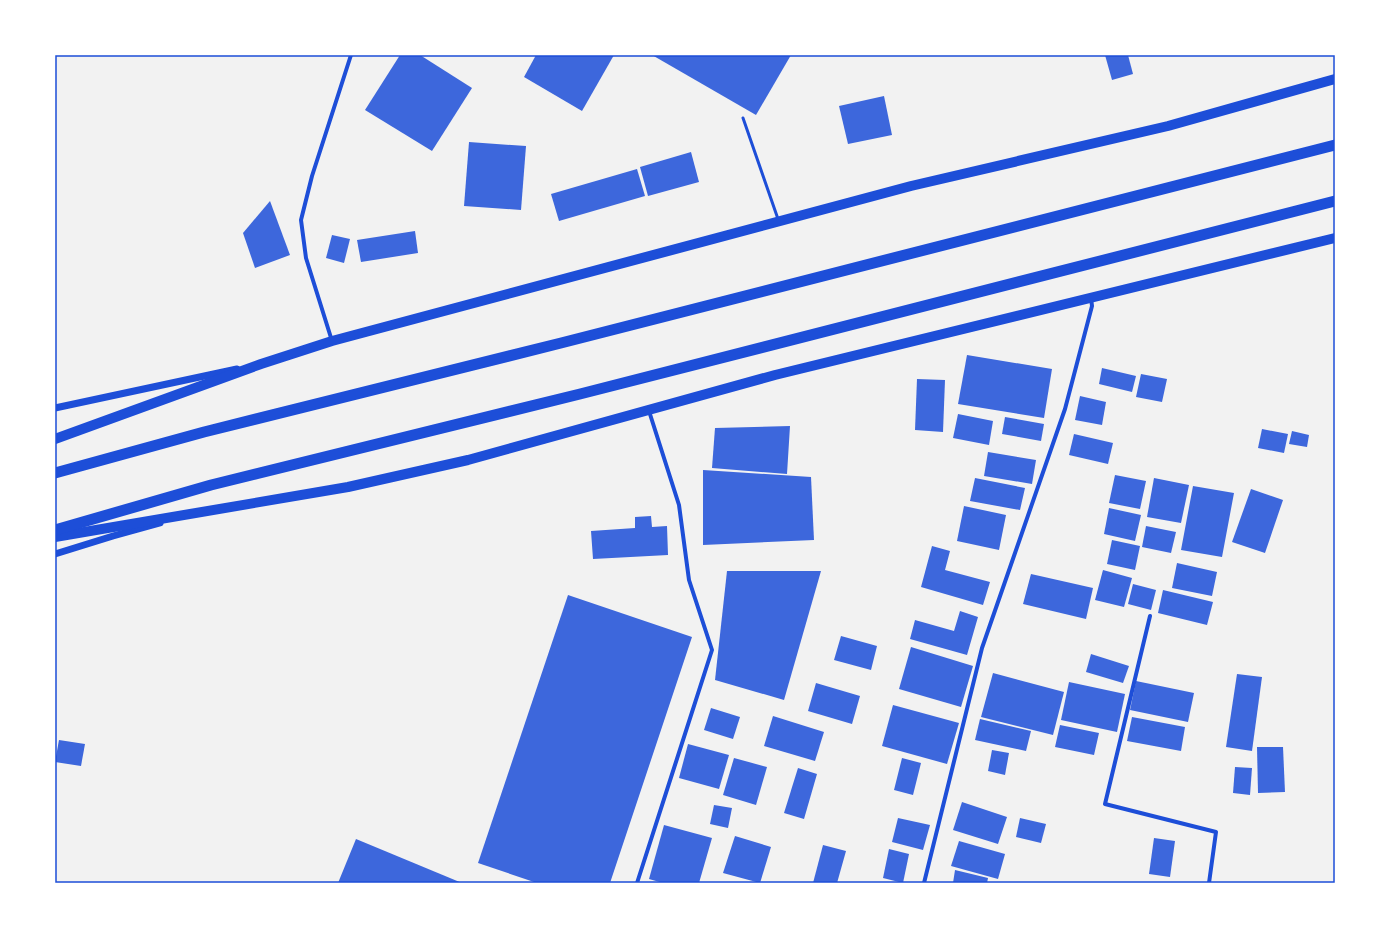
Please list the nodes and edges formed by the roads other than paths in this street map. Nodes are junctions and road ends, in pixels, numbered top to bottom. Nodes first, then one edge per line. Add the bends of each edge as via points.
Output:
1 (351, 55) edge
2 (1335, 79) edge
3 (743, 118) dead end
4 (1335, 145) edge
5 (1335, 201) edge
6 (779, 221) junction
7 (1335, 238) edge
8 (1091, 298) junction
9 (332, 341) junction
10 (261, 364) junction
11 (55, 408) edge
12 (649, 411) junction
13 (55, 439) edge
14 (55, 473) edge
15 (208, 510) junction
16 (55, 530) edge
17 (55, 537) edge
18 (55, 554) edge
19 (1150, 616) dead end
20 (637, 883) edge
21 (924, 883) edge
22 (1209, 883) edge

1 - 9 street via 312,176 301,220 306,258
2 - 6 main road via 1168,126 910,186
3 - 6 lane
4 - 14 highway via 204,432
5 - 16 highway via 580,394 211,485
6 - 9 main road
7 - 8 main road
8 - 12 main road via 775,375
8 - 21 street via 1092,306 1065,409 982,648
9 - 10 main road
10 - 11 street
10 - 13 main road
12 - 15 main road via 461,462 348,487
12 - 20 street via 679,505 689,580 712,650
15 - 17 main road
15 - 18 street
19 - 22 street via 1105,804 1216,832

